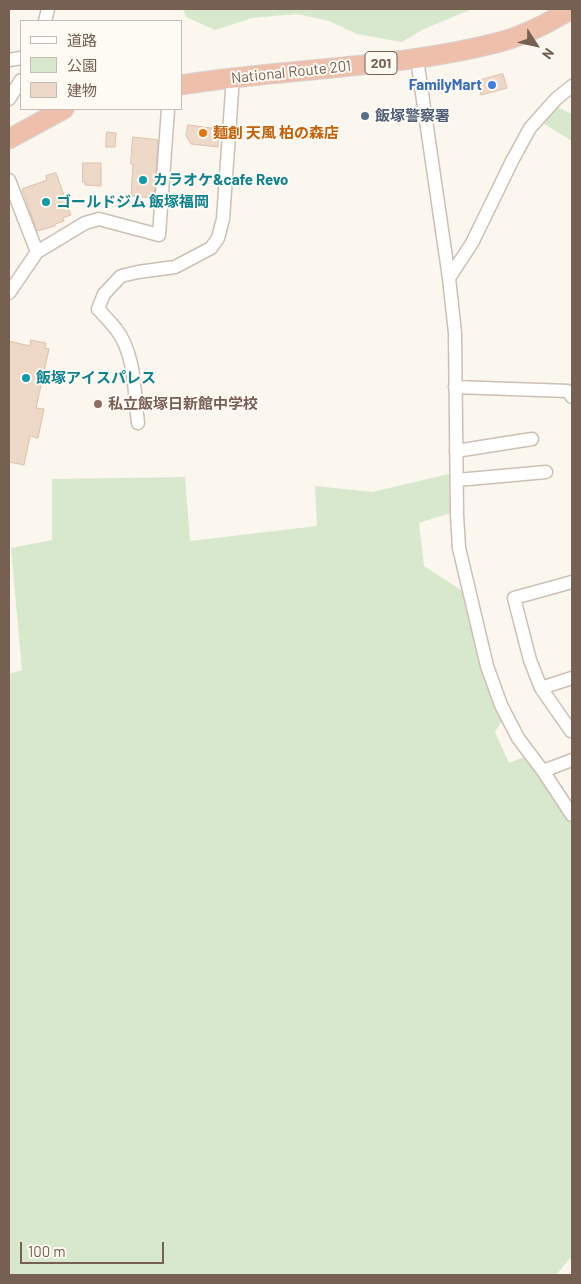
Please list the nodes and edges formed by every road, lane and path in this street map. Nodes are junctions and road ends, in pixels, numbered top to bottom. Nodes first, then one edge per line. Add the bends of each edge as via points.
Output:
1 (572, 9) edge
2 (417, 59) junction
3 (233, 77) junction
4 (20, 82) edge
5 (182, 85) edge
6 (572, 86) edge
7 (9, 99) edge
8 (62, 110) edge
9 (168, 110) edge
10 (9, 139) edge
11 (9, 180) edge
12 (37, 252) junction
13 (450, 278) junction
14 (9, 293) edge
15 (456, 388) junction
16 (572, 397) edge
17 (138, 423) dead end
18 (532, 439) dead end
19 (456, 451) junction
20 (546, 472) dead end
21 (456, 480) junction
22 (572, 582) edge
23 (572, 678) edge
24 (541, 688) junction
25 (572, 731) edge
26 (572, 760) edge
27 (543, 771) junction
28 (572, 815) edge

1 - 2 highway, National Route 201 / 201 via 541,26 501,41
2 - 3 highway, National Route 201 / 201
2 - 13 street
3 - 5 highway, National Route 201 / 201
3 - 17 street via 223,219 218,238 211,248 175,268 121,276 104,294 98,309 117,330 128,353
4 - 7 street
6 - 13 street via 530,128 472,243
8 - 10 highway
9 - 12 street via 158,235 99,219 85,222
11 - 12 street
12 - 14 street
13 - 15 street
15 - 16 street via 568,391
15 - 19 street
18 - 19 street
19 - 21 street
20 - 21 street
21 - 27 street via 459,548 487,666 501,705 518,738
22 - 24 street via 514,598
23 - 24 street
24 - 25 street
26 - 27 street
27 - 28 street

